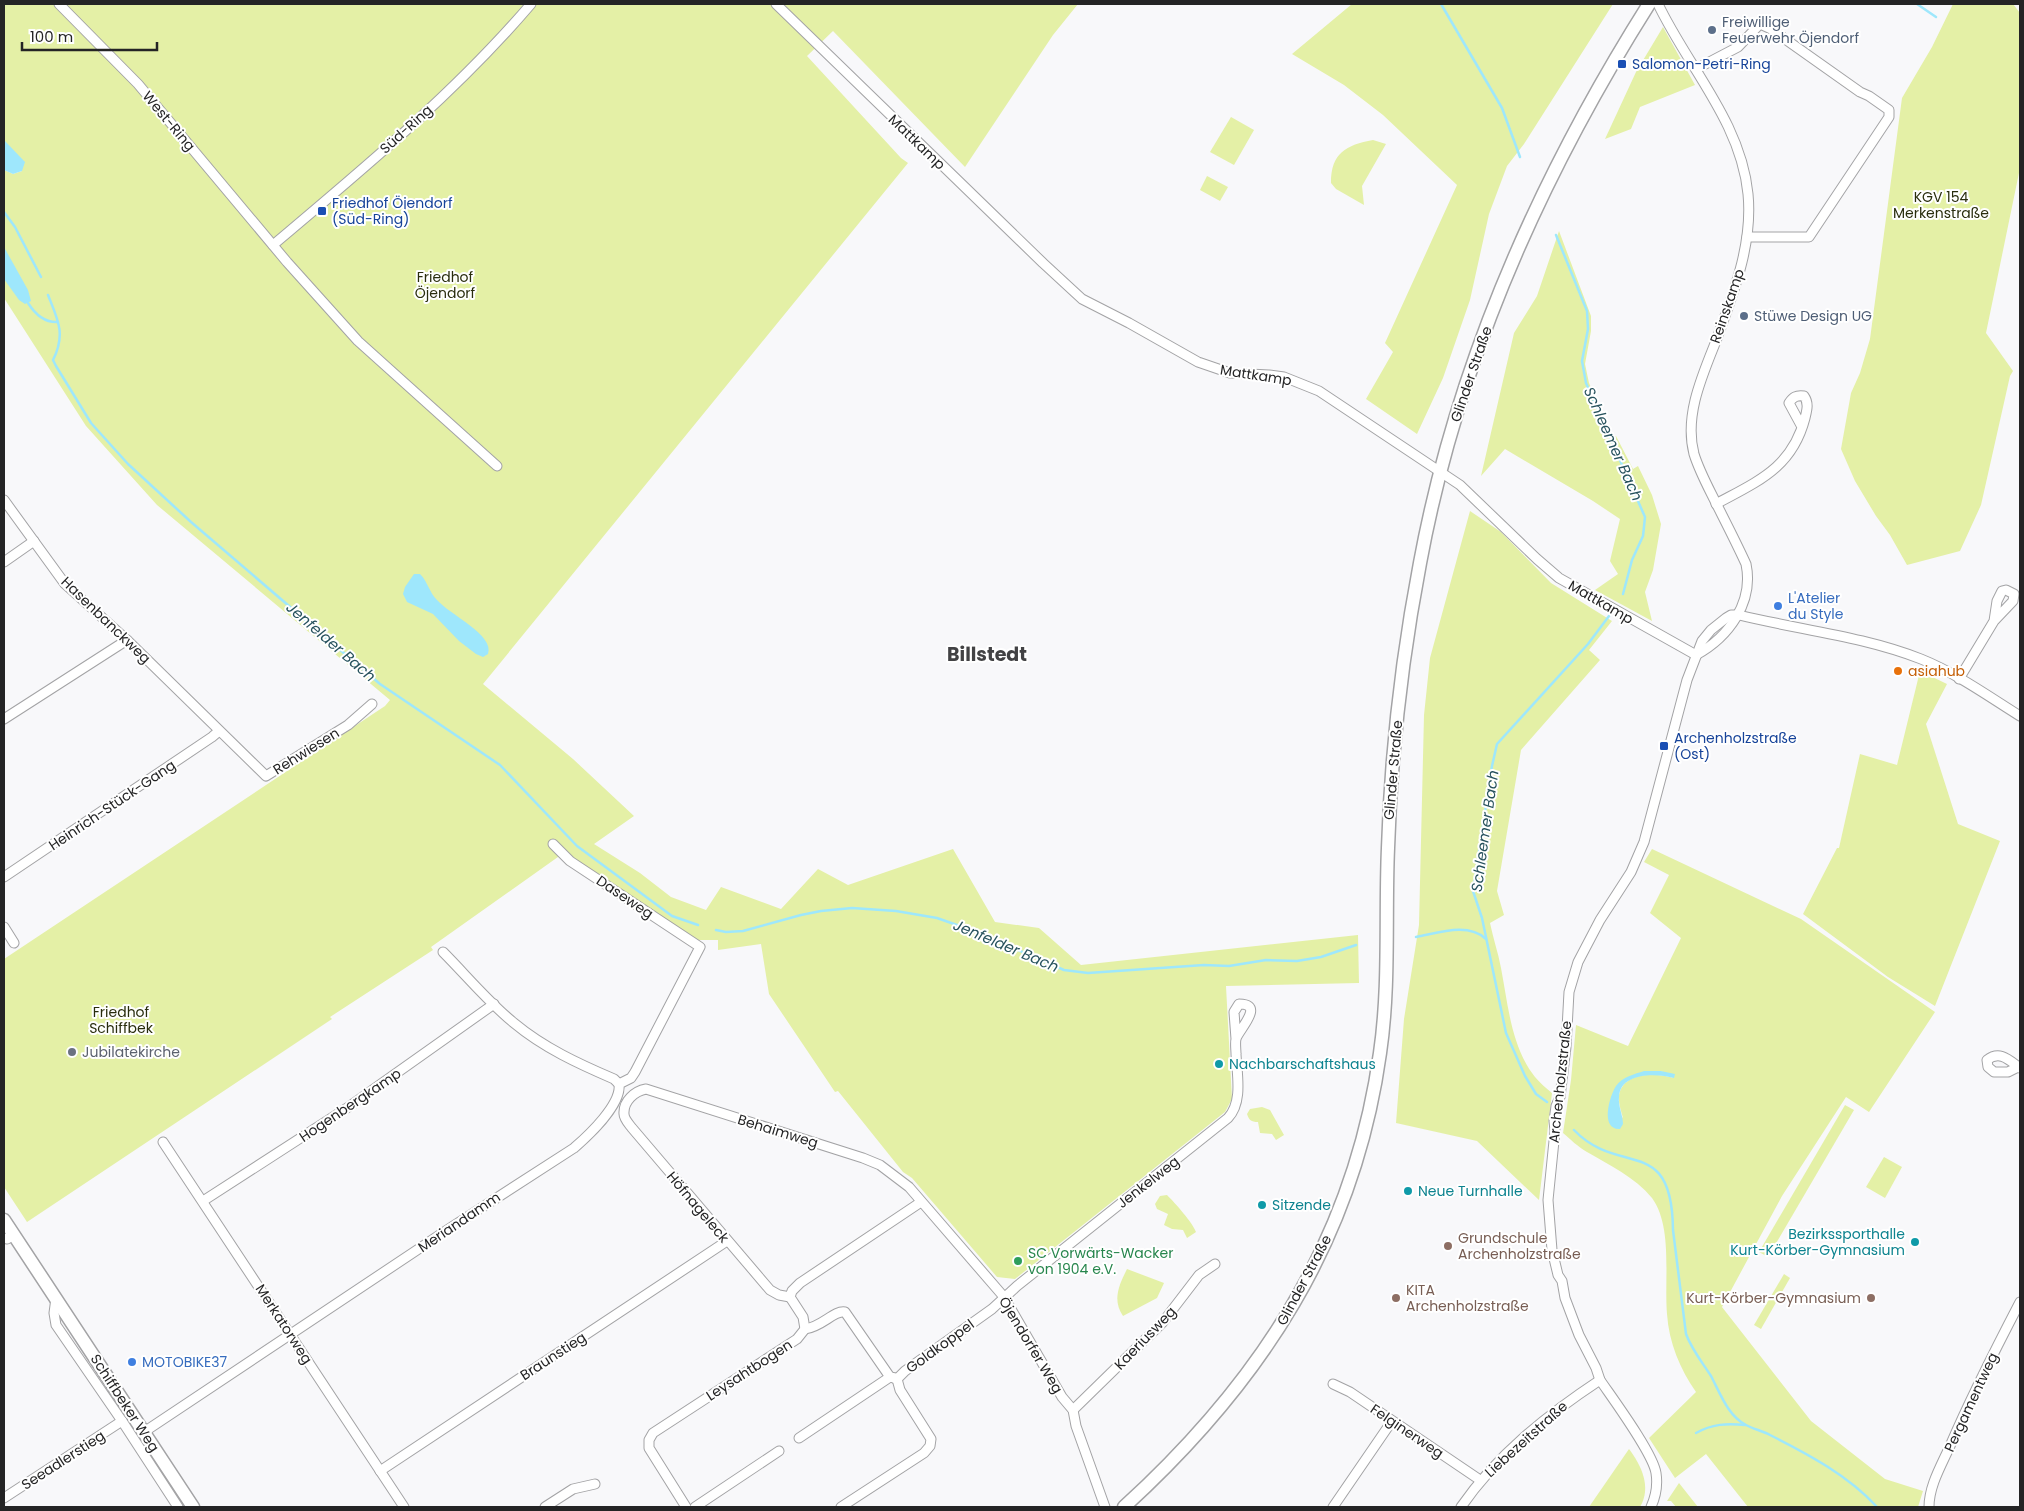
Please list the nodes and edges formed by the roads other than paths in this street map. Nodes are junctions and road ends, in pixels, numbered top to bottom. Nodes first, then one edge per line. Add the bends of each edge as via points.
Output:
1 (59, 4) edge
2 (531, 4) edge
3 (776, 4) edge
4 (1648, 4) edge
5 (1658, 4) edge
6 (1696, 69) junction
7 (1747, 238) junction
8 (273, 245) junction
9 (1802, 427) dead end
10 (497, 466) dead end
11 (1441, 471) junction
12 (4, 500) edge
13 (1716, 504) junction
14 (34, 541) junction
15 (4, 562) edge
16 (1739, 615) junction
17 (1994, 622) dead end
18 (126, 640) junction
19 (1696, 655) junction
20 (1959, 679) junction
21 (372, 704) dead end
22 (2020, 716) edge
23 (4, 719) edge
24 (219, 731) junction
25 (552, 844) dead end
26 (4, 877) edge
27 (4, 927) edge
28 (14, 942) dead end
29 (443, 952) dead end
30 (494, 1004) junction
31 (1236, 1038) dead end
32 (619, 1084) junction
33 (627, 1102) joint
34 (163, 1142) dead end
35 (203, 1201) junction
36 (921, 1202) junction
37 (4, 1220) edge
38 (9, 1237) edge
39 (727, 1241) junction
40 (1215, 1264) dead end
41 (790, 1297) junction
42 (1004, 1297) junction
43 (56, 1298) junction
44 (2020, 1302) edge
45 (805, 1329) junction
46 (291, 1335) junction
47 (894, 1378) junction
48 (1600, 1380) junction
49 (1333, 1384) dead end
50 (1073, 1410) junction
51 (122, 1421) junction
52 (1392, 1421) junction
53 (144, 1432) junction
54 (798, 1438) dead end
55 (779, 1451) dead end
56 (380, 1471) junction
57 (1480, 1480) junction
58 (595, 1484) dead end
59 (4, 1498) edge
60 (1931, 1506) edge
61 (178, 1507) edge
62 (193, 1507) edge
63 (404, 1507) edge
64 (545, 1507) edge
65 (686, 1507) edge
66 (695, 1507) edge
67 (841, 1507) edge
68 (1105, 1507) edge
69 (1124, 1507) edge
70 (1332, 1507) edge
71 (1461, 1507) edge
72 (1651, 1507) edge

1 - 8 street, West-Ring via 138,84
2 - 8 street, Süd-Ring via 507,33 415,121
3 - 11 street, Mattkamp via 1082,299 1207,366 1230,373 1269,374 1314,388
4 - 11 main road, Glinder Straße via 1581,118 1528,226 1477,353
5 - 6 street, Reinskamp
6 - 7 street, Reinskamp via 1733,139 1746,178
6 - 7 street via 1738,47 1760,24 1889,110 1889,117 1809,237
7 - 13 street, Reinskamp via 1742,265 1694,404 1694,454
8 - 10 street, West-Ring via 358,341
9 - 13 street via 1780,465
11 - 19 street, Mattkamp via 1559,578
11 - 69 main road, Glinder Straße via 1420,564 1403,668 1390,797 1382,1038 1359,1153 1327,1239 1283,1322 1204,1428
12 - 14 street, Hasenbanckweg
13 - 16 street, Reinskamp via 1747,570 1746,590
14 - 15 street
14 - 18 street, Hasenbanckweg via 65,584
16 - 19 street, Archenholzstraße via 1731,615 1711,630
16 - 20 street via 1863,641 1922,660
17 - 20 street
18 - 23 street
18 - 24 street, Hasenbanckweg
19 - 48 street, Archenholzstraße via 1644,842 1631,872 1584,947 1570,992 1560,1097 1554,1121 1548,1221 1565,1298
20 - 22 street
21 - 24 street, Rehwiesen via 348,725 266,776
24 - 26 street, Heinrich-Stück-Gang
25 - 32 street, Daseweg via 570,861 700,947 636,1072
27 - 28 street
29 - 30 street
30 - 32 street via 542,1043
30 - 35 street, Hogenbergkamp via 358,1100
31 - 42 street, Jenkelweg via 1238,1099 1233,1113
32 - 46 street, Meriandamm via 620,1091 610,1109 574,1148
33 - 36 street, Behaimweg via 635,1092 646,1089 864,1158 896,1176
33 - 39 street, Höfnageleck via 624,1112 629,1124
34 - 35 street, Merkatorweg
35 - 46 street, Merkatorweg
36 - 41 street via 800,1283
36 - 42 street, Öjendorfer Weg
37 - 38 main road, Schiffbeker Weg
38 - 43 main road, Schiffbeker Weg
39 - 41 street, Höfnageleck via 770,1290
39 - 56 street, Braunstieg
40 - 50 street, Kaeriusweg via 1199,1275 1163,1322
41 - 45 street via 803,1317
42 - 47 street, Goldkoppel via 992,1309
42 - 50 street, Öjendorfer Weg via 1062,1397
43 - 51 street, Schiffbeker Weg via 56,1325
43 - 53 main road, Schiffbeker Weg
44 - 60 street, Pergamentweg via 1960,1423 1932,1488
45 - 47 street, Leysahtbogen via 815,1328 836,1314 846,1312
45 - 65 street, Leysahtbogen via 798,1339 653,1432 648,1440 649,1448
46 - 53 street, Meriandamm
46 - 56 street, Merkatorweg
47 - 54 street, Goldkoppel
47 - 67 street via 931,1439 930,1446
48 - 57 street, Liebezeitstraße via 1561,1406
48 - 72 street, Archenholzstraße via 1652,1460 1657,1484
49 - 52 street, Felginerweg
50 - 68 street, Öjendorfer Weg
51 - 59 street, Seeadlerstieg
51 - 61 street, Schiffbeker Weg
52 - 57 street, Felginerweg
52 - 70 street
53 - 62 main road, Schiffbeker Weg
55 - 66 street
56 - 63 street, Merkatorweg
57 - 71 street, Liebezeitstraße
58 - 64 street via 574,1489

